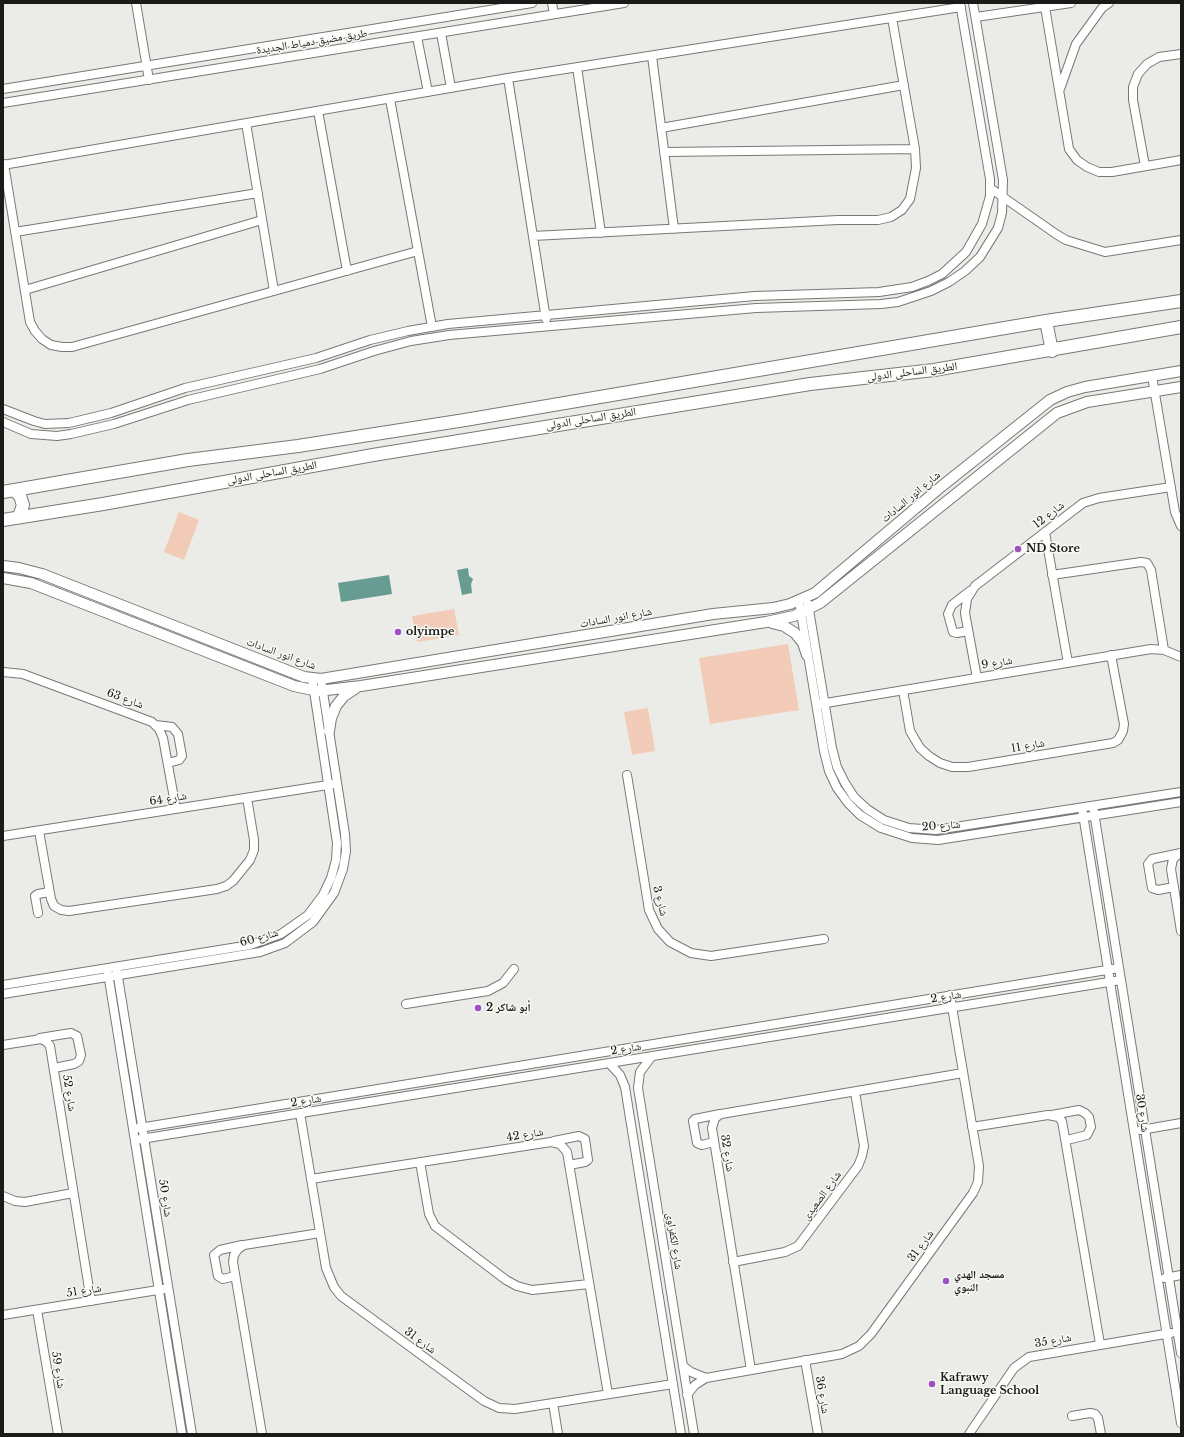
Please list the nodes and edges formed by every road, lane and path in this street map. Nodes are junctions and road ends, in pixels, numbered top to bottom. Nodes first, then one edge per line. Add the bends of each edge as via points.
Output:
1 (136, 3) edge
2 (532, 3) edge
3 (552, 3) edge
4 (624, 3) edge
5 (974, 3) edge
6 (1071, 3) edge
7 (1109, 3) edge
8 (961, 5) edge
9 (1045, 7) junction
10 (554, 14) junction
11 (976, 17) junction
12 (892, 18) junction
13 (441, 33) junction
14 (418, 36) junction
15 (1181, 54) edge
16 (652, 56) junction
17 (146, 65) junction
18 (577, 68) junction
19 (508, 78) junction
20 (149, 80) junction
21 (904, 85) junction
22 (451, 88) junction
23 (3, 89) edge
24 (428, 92) junction
25 (1059, 92) junction
26 (390, 99) junction
27 (3, 104) edge
28 (318, 111) junction
29 (246, 123) junction
30 (661, 128) junction
31 (915, 150) junction
32 (664, 152) junction
33 (1181, 160) edge
34 (3, 164) edge
35 (1145, 166) junction
36 (990, 188) junction
37 (258, 193) junction
38 (1004, 198) junction
39 (262, 220) junction
40 (674, 229) junction
41 (15, 232) junction
42 (601, 233) junction
43 (533, 236) junction
44 (1181, 240) edge
45 (418, 251) junction
46 (347, 271) junction
47 (25, 290) junction
48 (274, 291) junction
49 (1181, 301) edge
50 (545, 316) junction
51 (1046, 321) junction
52 (547, 326) junction
53 (432, 327) junction
54 (1181, 327) edge
55 (1052, 351) junction
56 (1181, 371) edge
57 (1152, 376) junction
58 (1181, 387) edge
59 (1154, 391) junction
60 (3, 409) edge
61 (3, 422) edge
62 (942, 486) junction
63 (30, 487) junction
64 (1171, 487) junction
65 (8, 491) edge
66 (952, 498) junction
67 (34, 515) junction
68 (18, 517) junction
69 (3, 520) edge
70 (1181, 526) edge
71 (1045, 532) junction
72 (3, 566) edge
73 (1052, 575) junction
74 (3, 578) edge
75 (976, 586) junction
76 (803, 599) junction
77 (805, 611) junction
78 (149, 617) junction
79 (766, 622) junction
80 (145, 629) junction
81 (968, 631) junction
82 (1164, 650) junction
83 (807, 655) junction
84 (1111, 655) junction
85 (1181, 657) edge
86 (1068, 663) junction
87 (3, 672) edge
88 (977, 678) junction
89 (316, 679) junction
90 (361, 686) junction
91 (903, 690) junction
92 (318, 691) junction
93 (820, 704) junction
94 (156, 725) junction
95 (329, 731) junction
96 (168, 763) junction
97 (627, 775) dead end
98 (333, 784) junction
99 (1181, 792) edge
100 (247, 798) junction
101 (1181, 802) edge
102 (1093, 806) junction
103 (1082, 808) junction
104 (176, 809) junction
105 (1095, 816) junction
106 (1084, 818) junction
107 (39, 831) junction
108 (3, 836) edge
109 (1181, 853) edge
110 (1174, 887) junction
111 (49, 892) junction
112 (38, 913) dead end
113 (1181, 931) edge
114 (824, 939) dead end
115 (116, 966) junction
116 (107, 968) junction
117 (1119, 968) junction
118 (514, 969) dead end
119 (1108, 970) junction
120 (118, 975) junction
121 (108, 977) junction
122 (1121, 980) junction
123 (1110, 982) junction
124 (3, 985) edge
125 (3, 994) edge
126 (950, 995) junction
127 (406, 1004) dead end
128 (952, 1007) junction
129 (750, 1028) junction
130 (38, 1039) junction
131 (753, 1040) junction
132 (3, 1045) edge
133 (652, 1056) junction
134 (609, 1063) junction
135 (54, 1068) junction
136 (503, 1069) junction
137 (963, 1074) junction
138 (505, 1080) junction
139 (638, 1082) junction
140 (624, 1085) junction
141 (855, 1092) junction
142 (304, 1101) junction
143 (294, 1103) junction
144 (300, 1113) junction
145 (721, 1114) junction
146 (1048, 1115) junction
147 (1181, 1124) edge
148 (972, 1127) junction
149 (143, 1128) junction
150 (133, 1129) junction
151 (1145, 1129) junction
152 (1134, 1131) junction
153 (144, 1139) junction
154 (135, 1140) junction
155 (1066, 1140) junction
156 (551, 1142) junction
157 (714, 1142) junction
158 (420, 1162) junction
159 (569, 1165) junction
160 (311, 1179) junction
161 (73, 1193) junction
162 (3, 1196) edge
163 (320, 1233) junction
164 (244, 1245) junction
165 (734, 1262) junction
166 (1181, 1275) edge
167 (235, 1276) junction
168 (1169, 1277) junction
169 (1158, 1279) junction
170 (589, 1284) junction
171 (169, 1288) junction
172 (159, 1290) junction
173 (91, 1301) junction
174 (37, 1310) junction
175 (3, 1315) edge
176 (1178, 1332) junction
177 (1167, 1334) junction
178 (1100, 1344) junction
179 (1181, 1353) edge
180 (805, 1360) junction
181 (683, 1366) junction
182 (751, 1370) junction
183 (706, 1378) junction
184 (673, 1384) junction
185 (608, 1394) junction
186 (688, 1395) junction
187 (553, 1403) junction
188 (1072, 1416) dead end
189 (1181, 1423) edge
190 (58, 1434) edge
191 (182, 1434) edge
192 (192, 1434) edge
193 (262, 1434) edge
194 (558, 1434) edge
195 (681, 1434) edge
196 (694, 1434) edge
197 (818, 1434) edge
198 (969, 1434) edge
199 (1100, 1434) edge

1 - 17 street
2 - 17 street, طريق مضيق دمياط الجديدة
3 - 10 street
4 - 10 street, طريق مضيق دمياط الجديدة
5 - 11 street
6 - 9 street
7 - 25 street via 1102,8 1076,44
8 - 12 street
8 - 36 street
9 - 11 street
9 - 25 street
10 - 13 street, طريق مضيق دمياط الجديدة
11 - 38 street
12 - 16 street
12 - 21 street
13 - 14 street, طريق مضيق دمياط الجديدة
13 - 22 street
14 - 20 street, طريق مضيق دمياط الجديدة
14 - 24 street
15 - 35 street via 1159,57 1147,64 1138,74 1133,87
16 - 18 street
16 - 30 street
17 - 20 street
17 - 23 street, طريق مضيق دمياط الجديدة
18 - 19 street
18 - 42 street
19 - 22 street
19 - 43 street
20 - 27 street, طريق مضيق دمياط الجديدة
21 - 30 street
21 - 31 street
22 - 24 street
24 - 26 street
25 - 35 street via 1069,149 1077,160 1099,172
26 - 28 street
26 - 45 street
28 - 29 street
28 - 46 street
29 - 34 street
29 - 37 street
30 - 32 street
31 - 32 street
31 - 40 street via 916,168 910,199 902,210 891,217 878,220
32 - 40 street
33 - 35 street
34 - 41 street
36 - 38 street
36 - 50 street via 989,205 982,224 966,252 942,274 912,287 880,292 755,296
37 - 39 street
37 - 41 street
38 - 44 street via 1066,240 1105,252
38 - 52 street via 998,228 980,257 966,271 949,282 915,298 880,304 756,308
39 - 47 street
39 - 48 street
40 - 42 street
41 - 47 street
42 - 43 street
43 - 50 street
45 - 46 street
45 - 53 street
46 - 48 street
47 - 48 street via 30,322 35,331 51,344 67,348
49 - 51 highway, الطريق الساحلى الدولى
50 - 52 street
50 - 53 street
51 - 55 highway
51 - 63 highway, الطريق الساحلى الدولى via 465,420 188,460
52 - 61 street via 449,334 411,341 320,369 195,398 114,424 71,434 31,434
53 - 60 street via 370,340 316,358 184,388 111,413 69,422 45,424
54 - 55 highway, الطريق الساحلى الدولى
55 - 67 highway, الطريق الساحلى الدولى via 934,370 827,382 722,398 373,455
56 - 57 main road, شارع انور السادات
57 - 59 street
57 - 62 main road, شارع انور السادات via 1085,387 1059,396 1043,405
58 - 59 main road
59 - 64 street
59 - 66 main road via 1079,403 1057,413
62 - 66 main road
62 - 76 main road, شارع انور السادات via 823,587
63 - 65 highway, الطريق الساحلى الدولى
63 - 67 highway via 28,504
64 - 70 street via 1175,512
64 - 71 street, شارع 12 via 1088,500
65 - 68 highway via 20,496 23,505
66 - 77 main road via 825,599
67 - 68 highway, الطريق الساحلى الدولى
68 - 69 highway, الطريق الساحلى الدولى
71 - 73 street
71 - 75 street, شارع 12
72 - 78 main road, شارع انور السادات via 42,574
73 - 82 street via 1147,563 1151,570
73 - 86 street
74 - 80 main road via 31,583
75 - 81 street, شارع 12 via 965,608
75 - 81 street via 952,605 949,612 953,632
76 - 77 street, شارع 20
76 - 89 main road, شارع انور السادات via 773,608 714,614
77 - 79 main road
77 - 83 street, شارع 20
77 - 93 street, شارع 20
78 - 80 main road
78 - 89 main road, شارع انور السادات
79 - 83 main road via 778,624 795,634 803,643
79 - 90 main road
80 - 92 main road via 294,686
81 - 88 street, شارع 12
82 - 84 street, شارع 9 via 1151,649
82 - 85 street, شارع 9
83 - 93 street, شارع 20
84 - 86 street, شارع 9
84 - 91 street, شارع 11 via 1124,724 1118,740 1113,743 968,767 952,767 940,763 920,748 910,731
86 - 88 street, شارع 9
87 - 94 street, شارع 63 via 23,674 143,717
88 - 91 street, شارع 9
89 - 92 street, شارع 60
90 - 92 main road
90 - 95 main road via 340,701 333,712
91 - 93 street, شارع 9
92 - 95 street, شارع 60
92 - 98 street, شارع 60
93 - 103 street, شارع 20 via 834,758 845,783 867,809 892,823 918,830 936,830
93 - 106 street, شارع 20 via 826,761 837,788 860,815 888,832 912,838 938,840
94 - 96 street via 164,738
94 - 96 street, شارع 63 via 172,728 178,734 182,756 179,760
95 - 98 street, شارع 60
96 - 104 street
97 - 114 street, شارع 3 via 649,910 658,929 670,942 691,953 711,956
98 - 100 street, شارع 64
98 - 115 street, شارع 60 via 336,860 323,895 302,920 281,934 257,943
98 - 120 street, شارع 60 via 345,834 343,869 330,901 307,928 285,943 260,952
99 - 102 street, شارع 20
100 - 104 street, شارع 64
100 - 111 street via 254,850 250,860 226,886 217,890 65,911 54,906
101 - 105 street, شارع 20
102 - 103 street, شارع 20
102 - 105 street, شارع 30
103 - 106 street, شارع 30
104 - 107 street, شارع 64
105 - 106 street, شارع 20
105 - 117 street, شارع 30
106 - 119 street, شارع 30
107 - 108 street, شارع 64
107 - 111 street
109 - 110 street via 1175,857 1171,865
109 - 110 street via 1152,859 1148,864 1152,888 1158,890
110 - 113 street
111 - 112 street via 35,896
115 - 116 street, شارع 60
115 - 120 street, شارع 50
116 - 121 street, شارع 50
116 - 124 street, شارع 60
117 - 119 street, شارع 2
117 - 122 street, شارع 30
118 - 127 street via 503,983 488,991
119 - 123 street, شارع 30
119 - 126 street, شارع 2
120 - 121 street, شارع 60
120 - 149 street, شارع 50
121 - 125 street, شارع 60
121 - 150 street, شارع 50
122 - 123 street, شارع 2
122 - 151 street, شارع 30
123 - 128 street, شارع 2
123 - 152 street, شارع 30
126 - 128 street, شارع 31
126 - 129 street, شارع 2
128 - 131 street, شارع 2
128 - 137 street, شارع 31
129 - 131 street
129 - 136 street, شارع 2
130 - 132 street
130 - 135 street, شارع 52 via 43,1039 49,1044
130 - 135 street via 71,1033 78,1036 81,1055 79,1060 74,1064
131 - 133 street, شارع 2
133 - 134 street, شارع 2
133 - 139 street via 642,1068
134 - 138 street, شارع 2
134 - 140 street via 620,1075
135 - 161 street, شارع 52
136 - 138 street
136 - 142 street, شارع 2
137 - 141 street
137 - 148 street, شارع 31
138 - 144 street, شارع 2
139 - 140 street
139 - 181 street, شارع الكفراوى
140 - 184 street
141 - 145 street
141 - 165 street, شارع الصعيدى via 864,1146 858,1166 798,1246 785,1252
142 - 143 street, شارع 2
142 - 144 street via 308,1106
143 - 144 street via 290,1108
143 - 149 street, شارع 2
144 - 153 street, شارع 2
144 - 160 street, شارع 31
145 - 157 street, شارع 32 via 712,1124
145 - 157 street via 693,1121 697,1143
146 - 148 street
146 - 155 street via 1058,1117 1062,1121
146 - 155 street via 1079,1110 1089,1117 1091,1127 1087,1135
147 - 151 street
148 - 180 street, شارع 31 via 979,1171 974,1192 863,1343 842,1354
149 - 150 street, شارع 2
149 - 153 street, شارع 50
150 - 154 street, شارع 50
151 - 152 street
151 - 168 street, شارع 30
152 - 169 street, شارع 30
153 - 154 street, شارع 2
153 - 171 street, شارع 50
154 - 172 street, شارع 50
155 - 178 street
156 - 158 street, شارع 42
156 - 159 street, شارع 42 via 563,1146 567,1152
156 - 159 street via 579,1136 585,1139 588,1160
157 - 165 street, شارع 32
158 - 160 street, شارع 42
158 - 170 street via 429,1214 435,1226 506,1280 516,1286 532,1290
159 - 170 street, شارع 42
160 - 163 street, شارع 31
161 - 162 street via 25,1202
161 - 173 street, شارع 52
163 - 164 street
163 - 187 street, شارع 31 via 328,1275 341,1296 484,1401 499,1408 510,1409
164 - 167 street via 234,1255
164 - 167 street via 220,1250 214,1255 218,1276 223,1279
165 - 182 street, شارع 32
166 - 168 street
167 - 193 street
168 - 169 street
168 - 176 street, شارع 30
169 - 177 street, شارع 30
170 - 185 street, شارع 42
171 - 172 street, شارع 51
171 - 192 street, شارع 50
172 - 173 street, شارع 51
172 - 191 street, شارع 50
173 - 174 street, شارع 51
174 - 175 street, شارع 51
174 - 190 street, شارع 59
176 - 177 street, شارع 35
176 - 179 street, شارع 30
177 - 178 street, شارع 35
177 - 189 street, شارع 30
178 - 198 street, شارع 35 via 1034,1355 1021,1362 1014,1368
180 - 182 street, شارع 31
180 - 197 street, شارع 36
181 - 183 street
181 - 186 street, شارع الكفراوى
182 - 183 street, شارع 31
183 - 186 street, شارع 31 via 695,1384
184 - 185 street, شارع 31
184 - 195 street
185 - 187 street, شارع 31
186 - 196 street, شارع الكفراوى
187 - 194 street
188 - 199 street via 1095,1414

